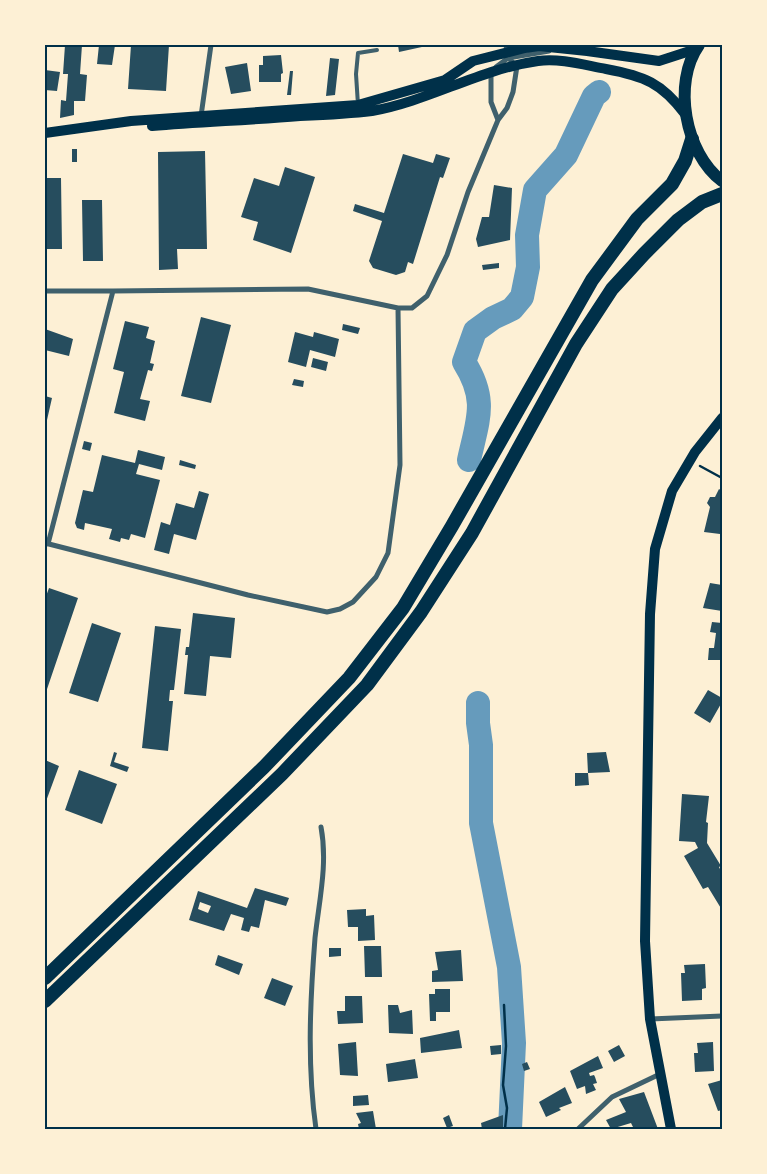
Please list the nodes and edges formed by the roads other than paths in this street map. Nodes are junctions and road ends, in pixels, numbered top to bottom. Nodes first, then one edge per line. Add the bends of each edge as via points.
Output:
1 (211, 45) edge
2 (697, 47) edge
3 (377, 50) dead end
4 (507, 52) edge
5 (517, 66) junction
6 (491, 72) junction
7 (359, 108) junction
8 (685, 114) junction
9 (202, 119) junction
10 (498, 120) junction
11 (45, 133) edge
12 (45, 140) edge
13 (692, 140) junction
14 (722, 181) edge
15 (722, 194) edge
16 (113, 291) junction
17 (45, 292) edge
18 (398, 308) junction
19 (722, 418) edge
20 (46, 543) edge
21 (321, 828) dead end
22 (45, 978) edge
23 (45, 1001) edge
24 (722, 1016) edge
25 (650, 1019) junction
26 (660, 1074) junction
27 (316, 1129) edge
28 (578, 1129) edge
29 (672, 1129) edge

1 - 9 street
2 - 4 main road via 659,61 540,46
2 - 8 main road via 686,81
3 - 7 lane via 358,53
4 - 5 street
4 - 6 street
4 - 7 main road via 473,61 446,80
5 - 6 main road
5 - 8 main road via 561,61 621,72 662,87
5 - 10 street via 513,92
6 - 7 main road via 388,107
6 - 10 street via 491,102
7 - 9 main road
8 - 13 main road
9 - 11 main road via 131,121
9 - 12 main road
10 - 18 street via 468,192 447,255 426,296 412,308
13 - 14 main road via 703,160
13 - 22 highway via 672,184 637,220 592,280 402,608 349,678 264,767
15 - 23 highway via 702,202 678,220 612,289 576,344 472,533 367,685 282,774
16 - 17 street
16 - 18 street via 308,289
16 - 20 street
18 - 20 street via 400,465 388,554 376,577 353,602 327,612
19 - 25 main road via 695,452 672,491 655,549 650,614 645,942
21 - 27 street via 323,871 309,1036
24 - 25 street
25 - 26 main road
26 - 28 street via 612,1097
26 - 29 main road

